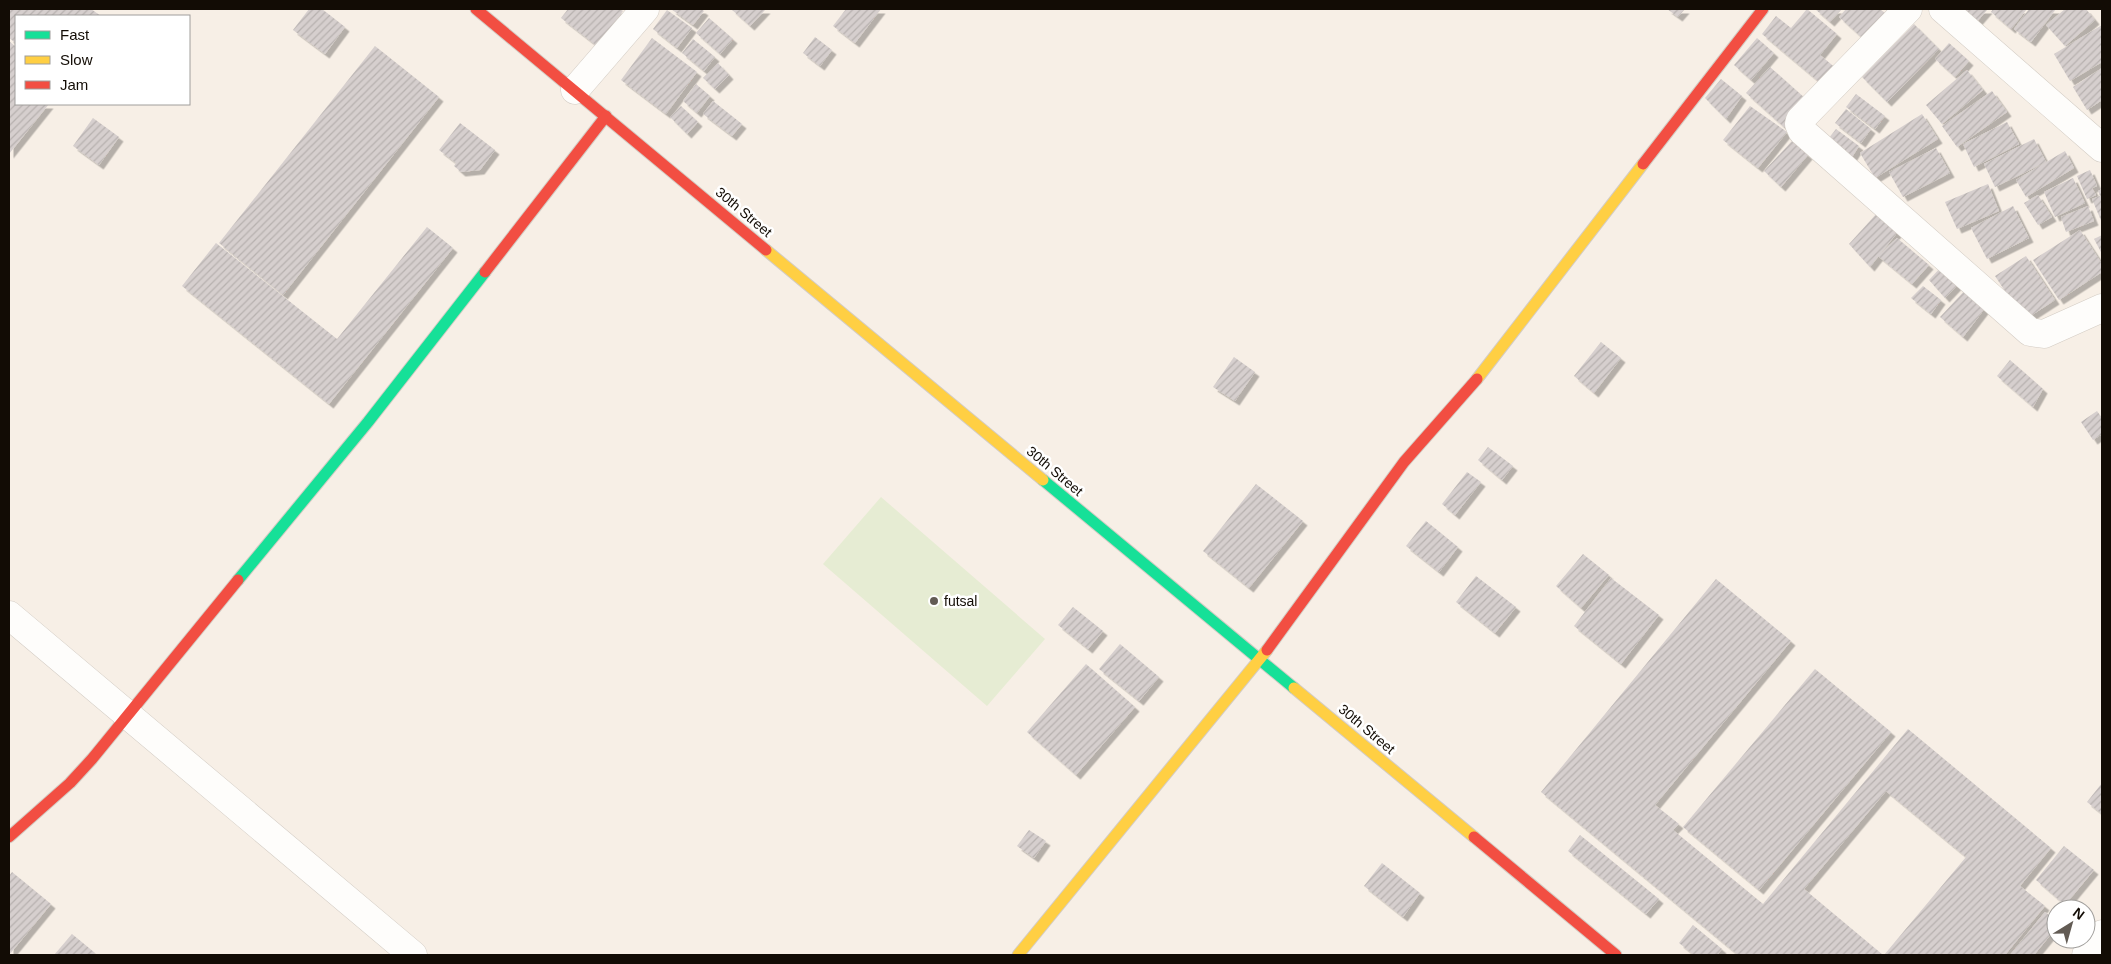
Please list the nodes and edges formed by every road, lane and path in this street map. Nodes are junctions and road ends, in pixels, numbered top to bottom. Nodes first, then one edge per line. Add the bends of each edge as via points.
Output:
1 (476, 9) edge
2 (645, 9) edge
3 (1763, 9) edge
4 (1908, 9) edge
5 (1943, 9) edge
6 (576, 90) junction
7 (606, 116) junction
8 (2102, 148) edge
9 (2102, 308) edge
10 (9, 615) edge
11 (1259, 661) junction
12 (127, 715) junction
13 (9, 837) edge
14 (2102, 934) edge
15 (413, 955) edge
16 (1018, 955) edge
17 (1616, 955) edge
18 (2086, 955) edge

1 - 6 street, 30th Street
2 - 6 street
3 - 11 street via 1478,378 1404,462
4 - 9 street via 1800,120 1802,131 2030,332 2044,334
5 - 8 street
6 - 7 street, 30th Street
7 - 11 street, 30th Street
7 - 12 street via 368,422
10 - 12 street
11 - 16 street
11 - 17 street, 30th Street
12 - 13 street via 70,782
12 - 15 street
14 - 18 street

